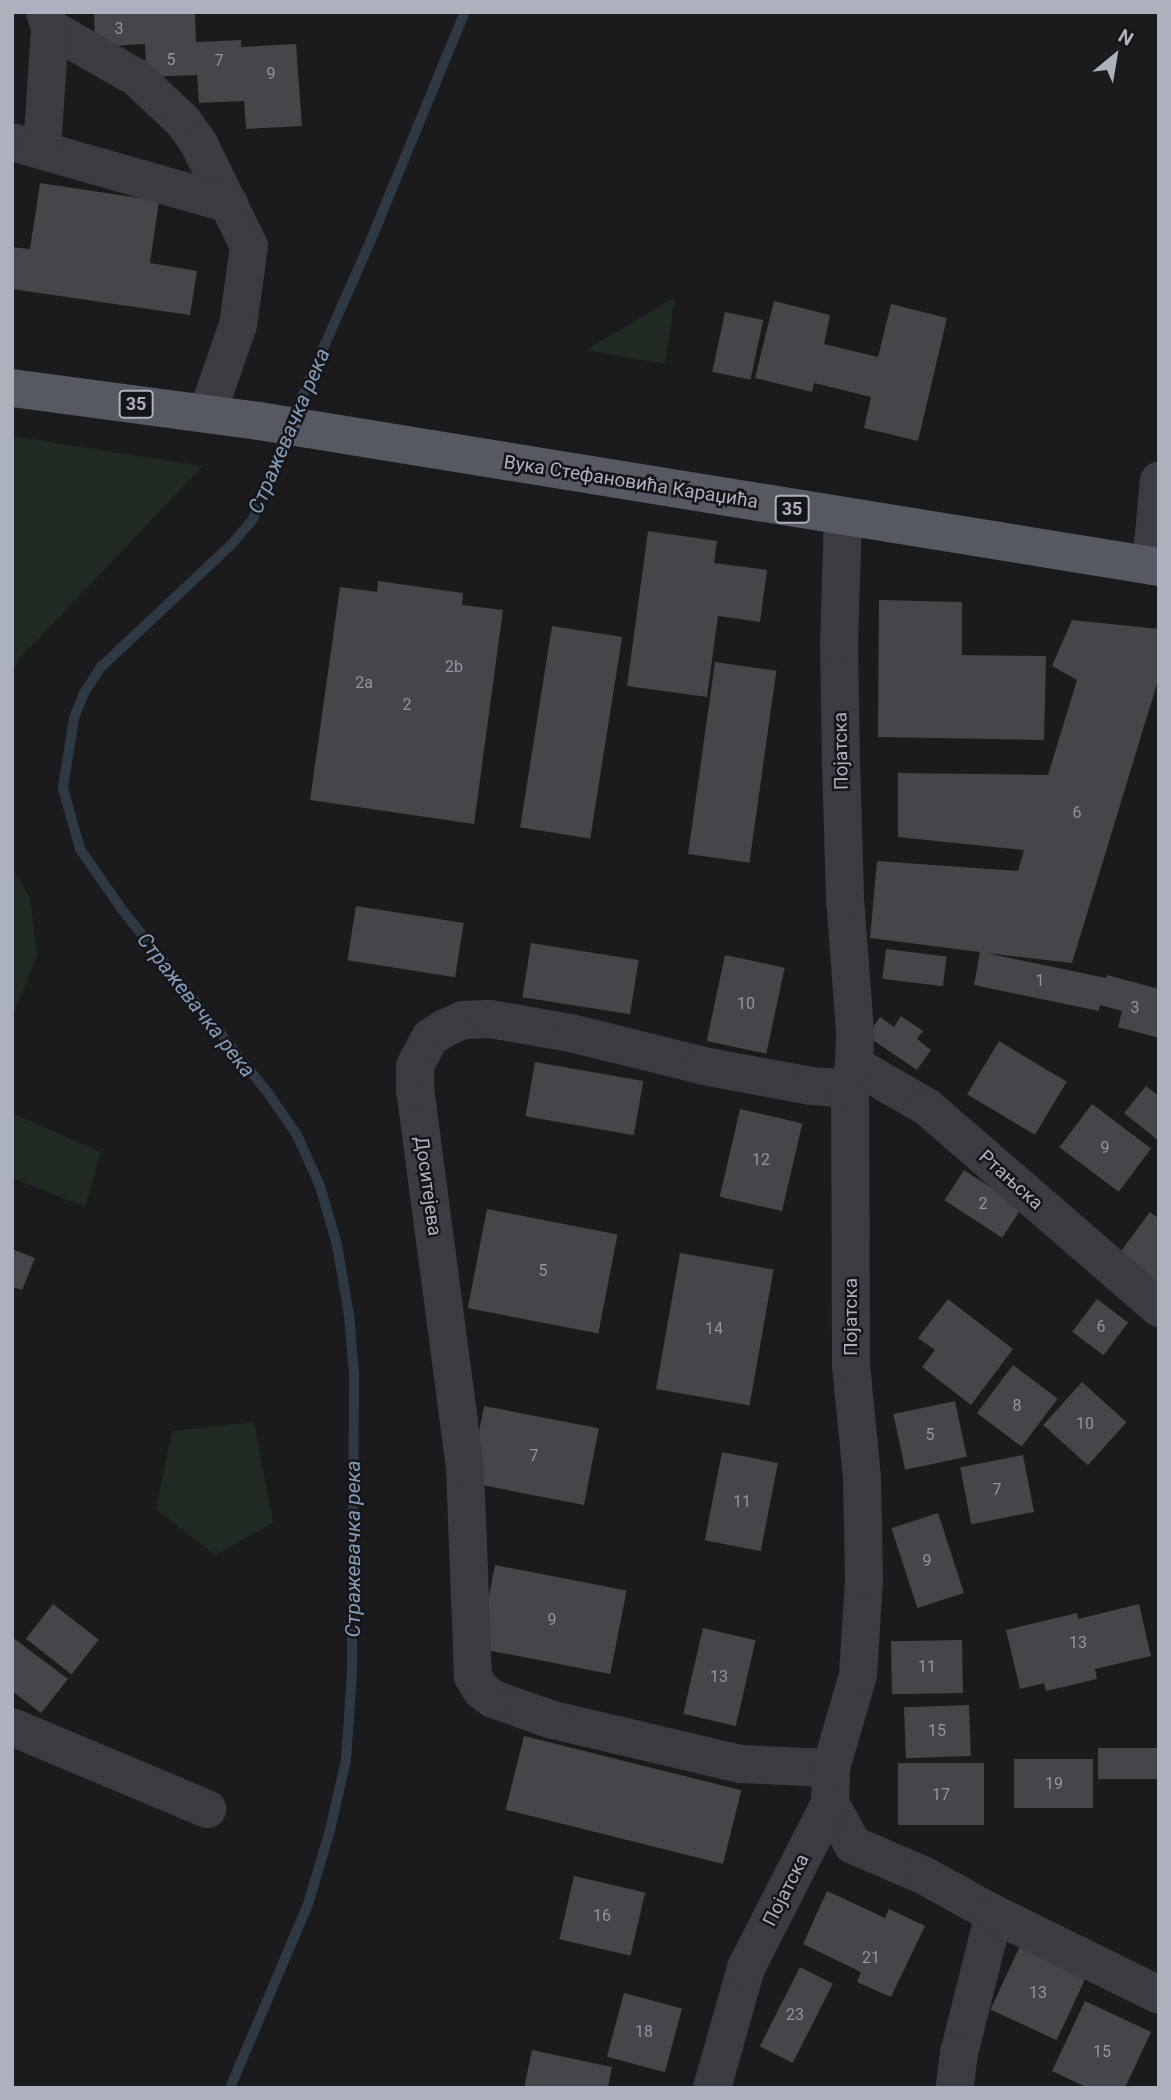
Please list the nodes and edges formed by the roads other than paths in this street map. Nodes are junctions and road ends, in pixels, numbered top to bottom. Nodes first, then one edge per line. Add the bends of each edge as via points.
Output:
1 (47, 20) edge
2 (27, 146) edge
3 (229, 204) junction
4 (12, 388) edge
5 (207, 414) junction
6 (1159, 480) edge
7 (844, 518) junction
8 (1155, 566) edge
9 (852, 1077) junction
10 (1159, 1308) edge
11 (12, 1727) edge
12 (831, 1785) junction
13 (207, 1809) dead end
14 (994, 1914) junction
15 (1159, 1995) edge
16 (712, 2088) edge
17 (955, 2088) edge

1 - 2 street
1 - 3 street via 138,78 183,121
2 - 3 street
3 - 5 street via 249,246 238,325
4 - 5 main road, 35
5 - 7 main road, Вука Стефановића Караџића / 35
6 - 8 street
7 - 8 main road, Вука Стефановића Караџића / 35
7 - 9 street, Појатска via 839,644
9 - 10 street, Ртањска via 927,1107
9 - 12 street, Појатска via 851,1365 862,1477 864,1580 858,1675
9 - 12 street, Доситејева via 811,1086 490,1019 463,1020 444,1028 430,1038 415,1066 465,1468 473,1676 481,1690 493,1699 550,1719
11 - 13 street
12 - 14 street via 853,1845 923,1875
12 - 16 street, Појатска via 746,1968
14 - 15 street
14 - 17 street via 959,2053

